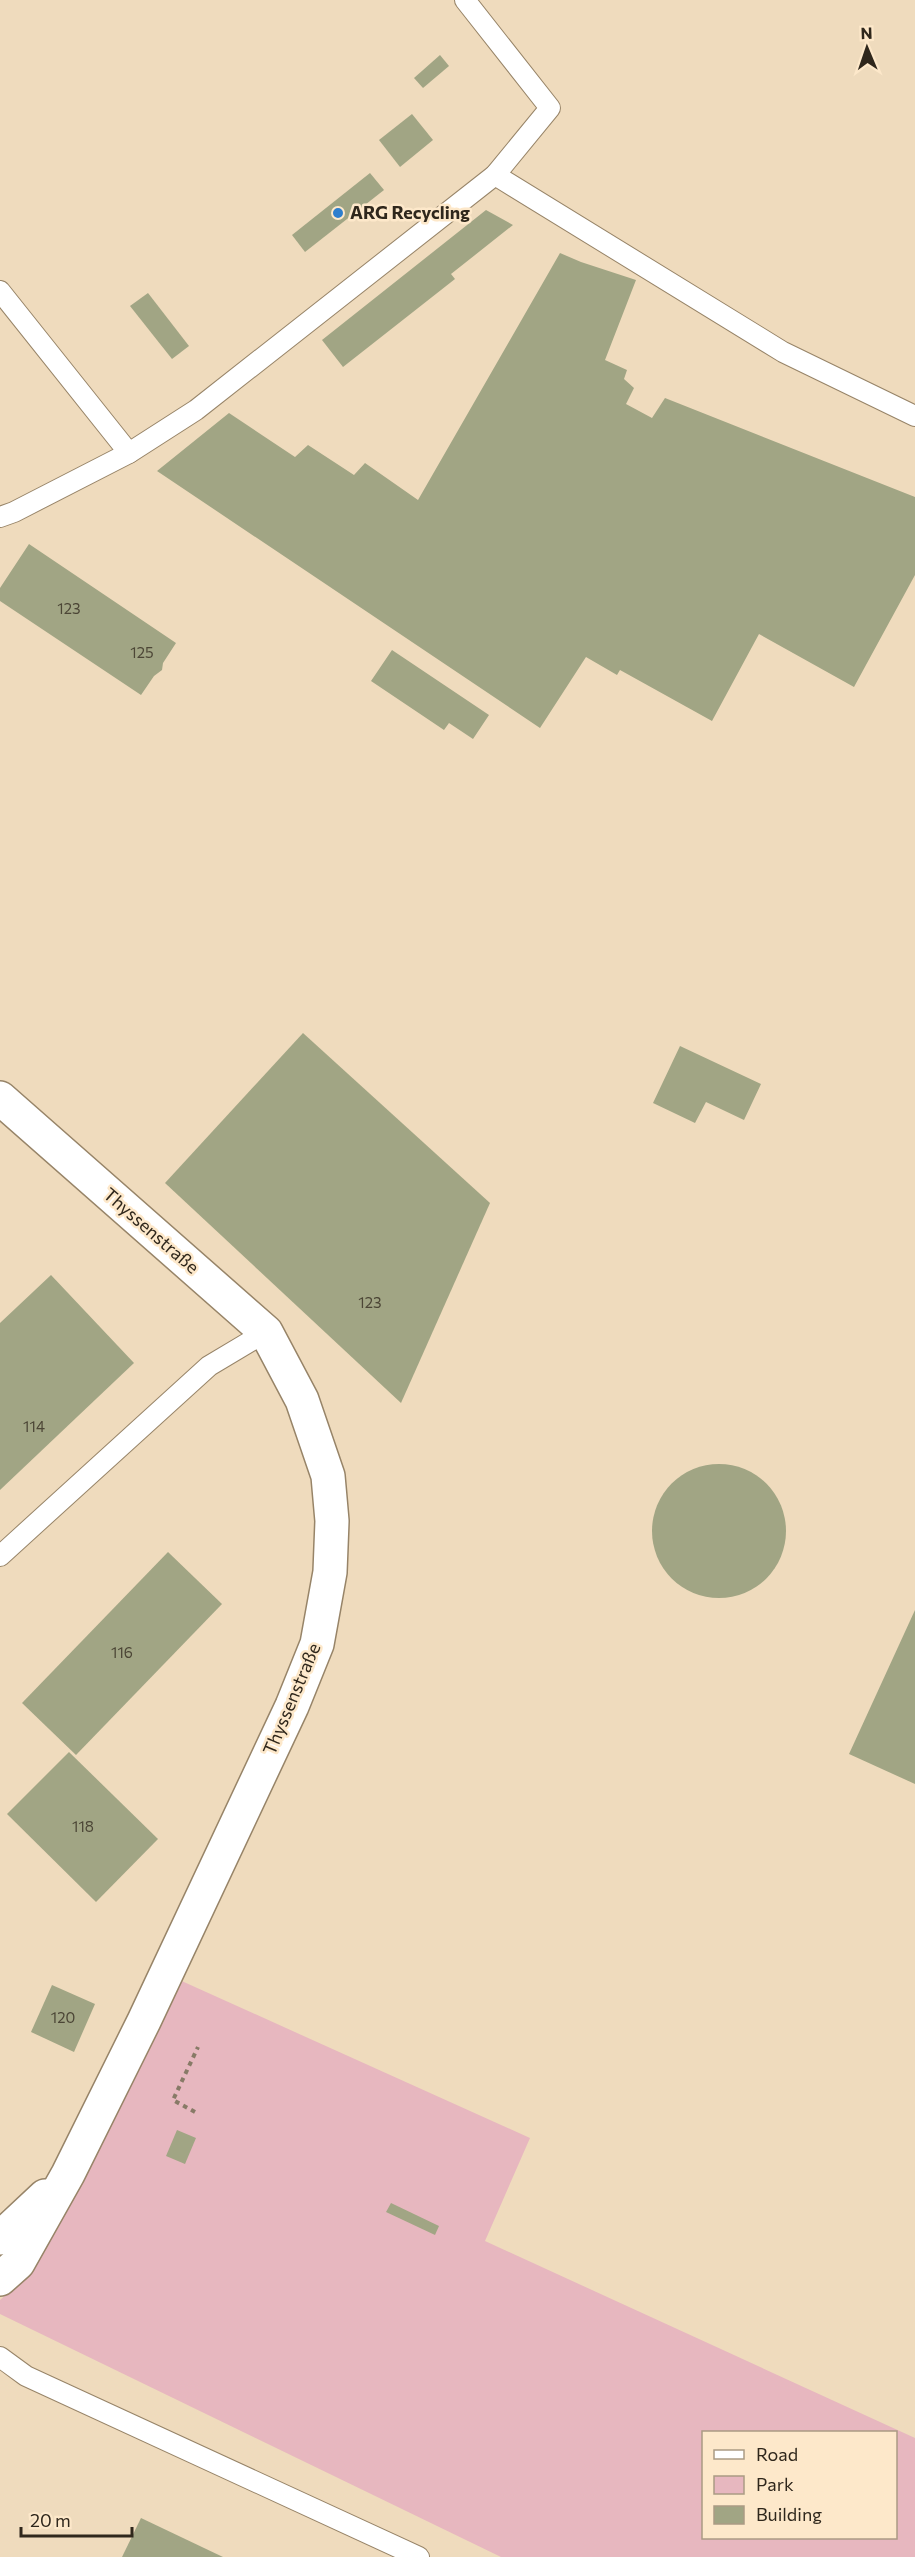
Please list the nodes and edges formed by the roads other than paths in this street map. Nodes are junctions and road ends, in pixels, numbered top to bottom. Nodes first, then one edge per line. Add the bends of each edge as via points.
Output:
1 (465, 0) edge
2 (495, 175) junction
3 (0, 291) edge
4 (915, 416) edge
5 (129, 453) junction
6 (0, 517) edge
7 (0, 1098) edge
8 (266, 1332) junction
9 (0, 1556) edge
10 (68, 2174) junction
11 (0, 2238) edge
12 (0, 2279) edge
13 (0, 2357) edge
14 (419, 2557) edge

1 - 2 lane via 550,108
2 - 4 lane via 783,352
2 - 5 lane via 196,410
3 - 5 lane
5 - 6 lane
7 - 8 street, Thyssenstraße
8 - 9 lane via 209,1366
8 - 10 street, Thyssenstraße via 302,1400 328,1476 332,1521 330,1572 317,1644 292,1706
10 - 11 street, Thyssenstraße
10 - 12 street, Thyssenstraße via 18,2263
13 - 14 lane via 26,2376

